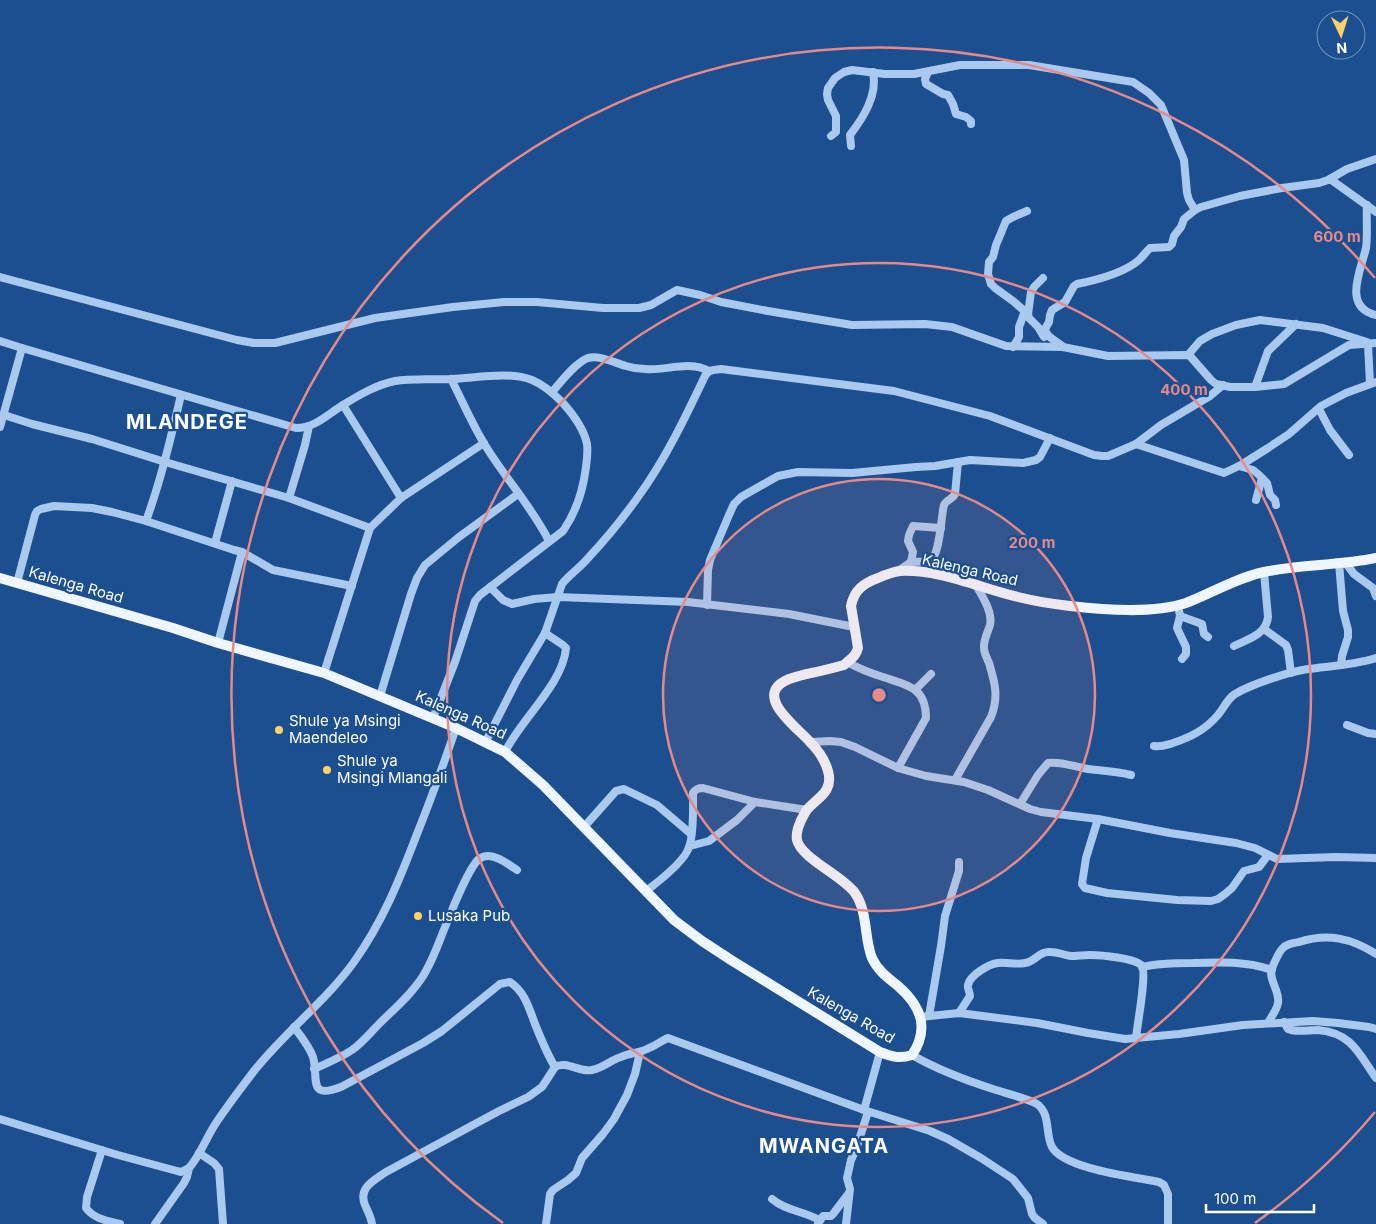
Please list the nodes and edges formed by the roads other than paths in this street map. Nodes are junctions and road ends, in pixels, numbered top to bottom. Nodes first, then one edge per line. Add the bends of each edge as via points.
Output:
1 (873, 72) junction
2 (928, 72) junction
3 (971, 124) dead end
4 (831, 136) dead end
5 (851, 146) dead end
6 (1376, 159) edge
7 (1330, 179) junction
8 (1367, 205) junction
9 (1195, 210) junction
10 (1027, 212) dead end
11 (1376, 212) edge
12 (0, 277) edge
13 (1043, 278) dead end
14 (1026, 313) junction
15 (1376, 315) edge
16 (1296, 324) junction
17 (0, 341) edge
18 (1372, 344) edge
19 (1013, 347) junction
20 (1047, 347) junction
21 (1063, 347) junction
22 (22, 348) junction
23 (1188, 355) junction
24 (709, 371) junction
25 (451, 379) junction
26 (1373, 383) edge
27 (1223, 385) junction
28 (1255, 387) junction
29 (552, 392) junction
30 (181, 395) junction
31 (4, 401) edge
32 (343, 405) junction
33 (1318, 408) junction
34 (4, 415) junction
35 (309, 426) junction
36 (0, 427) edge
37 (1050, 438) junction
38 (484, 443) junction
39 (1136, 444) junction
40 (1349, 456) dead end
41 (165, 462) junction
42 (958, 462) junction
43 (1239, 466) junction
44 (1262, 478) junction
45 (232, 481) junction
46 (518, 494) junction
47 (289, 498) junction
48 (401, 498) junction
49 (1256, 500) dead end
50 (1276, 505) dead end
51 (146, 522) junction
52 (370, 528) junction
53 (941, 528) junction
54 (549, 541) junction
55 (215, 543) junction
56 (242, 552) junction
57 (1376, 558) edge
58 (911, 562) junction
59 (1342, 562) junction
60 (898, 571) junction
61 (1264, 572) junction
62 (0, 578) edge
63 (16, 583) junction
64 (976, 585) junction
65 (352, 586) junction
66 (490, 587) junction
67 (1376, 596) edge
68 (558, 597) junction
69 (1178, 604) junction
70 (707, 605) junction
71 (1180, 616) junction
72 (854, 627) junction
73 (1264, 628) junction
74 (545, 633) junction
75 (1208, 637) dead end
76 (218, 643) junction
77 (1234, 646) dead end
78 (1182, 658) dead end
79 (1376, 658) edge
80 (847, 662) junction
81 (1341, 665) junction
82 (324, 672) junction
83 (1291, 673) junction
84 (931, 674) dead end
85 (916, 690) junction
86 (380, 696) junction
87 (433, 718) junction
88 (1347, 726) dead end
89 (456, 728) junction
90 (1376, 734) edge
91 (486, 741) junction
92 (811, 742) junction
93 (1154, 746) dead end
94 (505, 752) junction
95 (898, 768) junction
96 (1131, 775) dead end
97 (955, 780) junction
98 (755, 802) junction
99 (1020, 804) junction
100 (807, 810) junction
101 (1098, 819) junction
102 (584, 827) junction
103 (692, 834) junction
104 (690, 846) junction
105 (1268, 855) junction
106 (1376, 858) edge
107 (959, 862) dead end
108 (518, 870) dead end
109 (646, 891) junction
110 (1376, 954) edge
111 (1142, 967) junction
112 (1272, 970) junction
113 (959, 1013) junction
114 (925, 1016) junction
115 (1284, 1022) junction
116 (1268, 1023) junction
117 (294, 1027) junction
118 (1376, 1029) edge
119 (1136, 1038) junction
120 (640, 1052) junction
121 (880, 1052) junction
122 (912, 1055) junction
123 (555, 1067) junction
124 (314, 1069) junction
125 (1376, 1078) edge
126 (866, 1111) junction
127 (0, 1119) edge
128 (102, 1150) junction
129 (198, 1152) junction
130 (189, 1168) junction
131 (849, 1193) junction
132 (772, 1199) dead end
133 (819, 1222) edge
134 (120, 1224) edge
135 (155, 1224) edge
136 (223, 1224) edge
137 (372, 1224) edge
138 (546, 1224) edge
139 (846, 1224) edge
140 (1043, 1224) edge
141 (1168, 1224) edge

1 - 2 street
1 - 4 street via 844,72 831,83 827,94 837,124 836,132
1 - 5 street via 875,83 863,118 850,135
2 - 3 street via 926,84 948,95 955,113 968,118
2 - 9 street via 960,65 1029,64 1133,82 1161,105 1184,160 1187,192
6 - 7 street
7 - 8 street
7 - 9 street via 1240,196
8 - 11 street
8 - 15 street via 1365,249 1356,292 1362,308
9 - 21 street via 1184,218 1169,247 1150,248 1127,267 1101,279 1074,286 1065,302 1052,310 1045,329 1047,335
10 - 14 street via 1006,221 989,262 988,274 995,288
12 - 19 street via 254,343 275,343 375,318 504,302 640,308 677,290 721,302 852,326 945,326
13 - 14 street via 1031,292
14 - 19 street
14 - 20 street via 1040,330
16 - 18 street via 1323,328
16 - 23 street via 1260,320 1236,325 1200,341
16 - 28 street via 1268,351
17 - 22 street
18 - 26 street
18 - 28 street via 1349,346 1284,384
19 - 20 street
20 - 21 street
21 - 23 street via 1108,356
22 - 30 street
22 - 31 street
23 - 27 street via 1213,382
24 - 29 street via 687,366 645,369 593,357 579,363
24 - 37 street via 721,369 894,390 990,416
24 - 68 street via 664,457 638,497 596,550 562,584
25 - 29 street via 516,376 530,379
25 - 32 street via 395,381
25 - 38 street
26 - 33 street
27 - 28 street
27 - 39 street
29 - 54 street via 584,434 587,458 579,502 563,531
30 - 35 street via 296,428
30 - 41 street
31 - 34 street
32 - 35 street
32 - 48 street
33 - 40 street
33 - 43 street via 1289,434
34 - 36 street
34 - 41 street
35 - 47 street
37 - 39 street via 1102,456
37 - 42 street via 1040,457 1030,462 977,459
38 - 46 street
38 - 48 street
39 - 43 street via 1219,472 1229,472
41 - 45 street
41 - 51 street
42 - 53 street via 954,496 945,503
42 - 70 street via 852,472 788,473 757,487 741,497 728,515 710,560
43 - 44 street via 1255,471
44 - 49 street
44 - 50 street
45 - 47 street
45 - 55 street
46 - 54 street via 533,512
46 - 86 street via 425,565 411,594
47 - 52 street
48 - 52 street
51 - 55 street
51 - 63 street via 92,508 54,506 41,509 34,515
52 - 65 street
53 - 58 street via 933,559
53 - 58 street via 913,526 908,541 913,552
54 - 66 street
55 - 56 street
56 - 65 street via 273,570
56 - 76 street
57 - 59 main road, Kalenga Road
58 - 60 street
59 - 61 main road, Kalenga Road
59 - 67 street via 1373,588
59 - 81 street via 1343,611 1348,637
60 - 64 main road, Kalenga Road via 931,573
60 - 72 main road, Kalenga Road via 867,582 855,594 851,606
61 - 69 main road, Kalenga Road
61 - 73 street via 1268,618
62 - 63 main road, Kalenga Road
63 - 76 main road, Kalenga Road
64 - 69 main road, Kalenga Road via 1069,606 1128,610
64 - 97 street via 990,616 984,646 996,686 995,708
65 - 82 street
66 - 68 street via 512,604
66 - 87 street via 475,602
68 - 70 street
68 - 74 street
69 - 71 street
70 - 72 street via 789,614
71 - 75 street via 1202,624
71 - 78 street via 1177,628 1186,647
72 - 80 main road, Kalenga Road via 858,648 852,660
73 - 77 street
73 - 83 street via 1286,645
74 - 91 street
74 - 94 street via 566,648 562,664 550,688
76 - 82 main road, Kalenga Road
79 - 81 street
80 - 85 street
80 - 92 main road via 790,679 777,687 775,702 781,712
81 - 83 street
82 - 86 main road, Kalenga Road
83 - 93 street via 1234,695 1196,734 1164,746
84 - 85 street
85 - 95 street via 921,696 926,718
86 - 87 main road, Kalenga Road
87 - 89 main road, Kalenga Road
88 - 90 street
89 - 91 main road, Kalenga Road
89 - 117 street via 394,892 376,929 327,994
91 - 94 main road, Kalenga Road
92 - 95 street via 841,742
92 - 100 main road via 826,763 829,775 827,788
94 - 102 main road, Kalenga Road
95 - 97 street
96 - 99 street via 1064,763 1048,764
97 - 99 street
98 - 100 street
98 - 103 street via 696,789
98 - 104 street via 709,841
99 - 101 street via 1041,812
100 - 114 main road via 800,822 798,842 808,856 855,893 861,904 872,959
101 - 105 street via 1236,843
101 - 105 street via 1086,858 1082,884 1085,888 1176,900 1211,901 1222,897 1244,871 1259,867
102 - 103 street via 616,791 624,789 657,805
102 - 109 main road, Kalenga Road
103 - 104 street
104 - 109 street via 679,862
105 - 106 street via 1286,860
107 - 114 street
108 - 124 street via 494,857 486,856 477,861 418,983 357,1047
109 - 121 main road, Kalenga Road via 674,920 702,941
110 - 112 street via 1339,938 1310,938 1286,946 1279,953
111 - 112 street via 1166,963 1227,962
111 - 113 street via 1111,957 1049,952 1027,963 993,964 970,980 970,996
111 - 119 street
112 - 116 street via 1278,1004
113 - 114 street
113 - 119 street via 1116,1038
114 - 122 main road via 918,1046
115 - 116 street
115 - 118 street via 1326,1022
115 - 125 street via 1291,1030 1319,1030 1347,1039
116 - 119 street
117 - 124 street via 313,1057
117 - 129 street via 237,1093
120 - 123 street via 592,1070 565,1065
120 - 126 street via 670,1038
120 - 138 street via 627,1095 614,1119 582,1158 576,1173 550,1194
121 - 122 main road, Kalenga Road via 902,1058
121 - 126 street
122 - 141 street via 959,1077 1038,1105 1047,1120 1053,1148 1073,1162 1164,1185 1168,1194
123 - 124 street via 524,997 515,985 507,982 500,984 442,1031 341,1087 327,1092 320,1089 316,1085
123 - 137 street via 542,1087 533,1093 369,1183 363,1196
126 - 131 street via 847,1178
126 - 140 street via 948,1139 1005,1173 1028,1198 1032,1214
127 - 128 street
128 - 130 street via 177,1171
128 - 134 street via 85,1205 93,1215
129 - 130 street
129 - 136 street via 219,1169
130 - 135 street via 184,1183
131 - 133 street via 831,1216 825,1215
131 - 139 street
132 - 133 street

